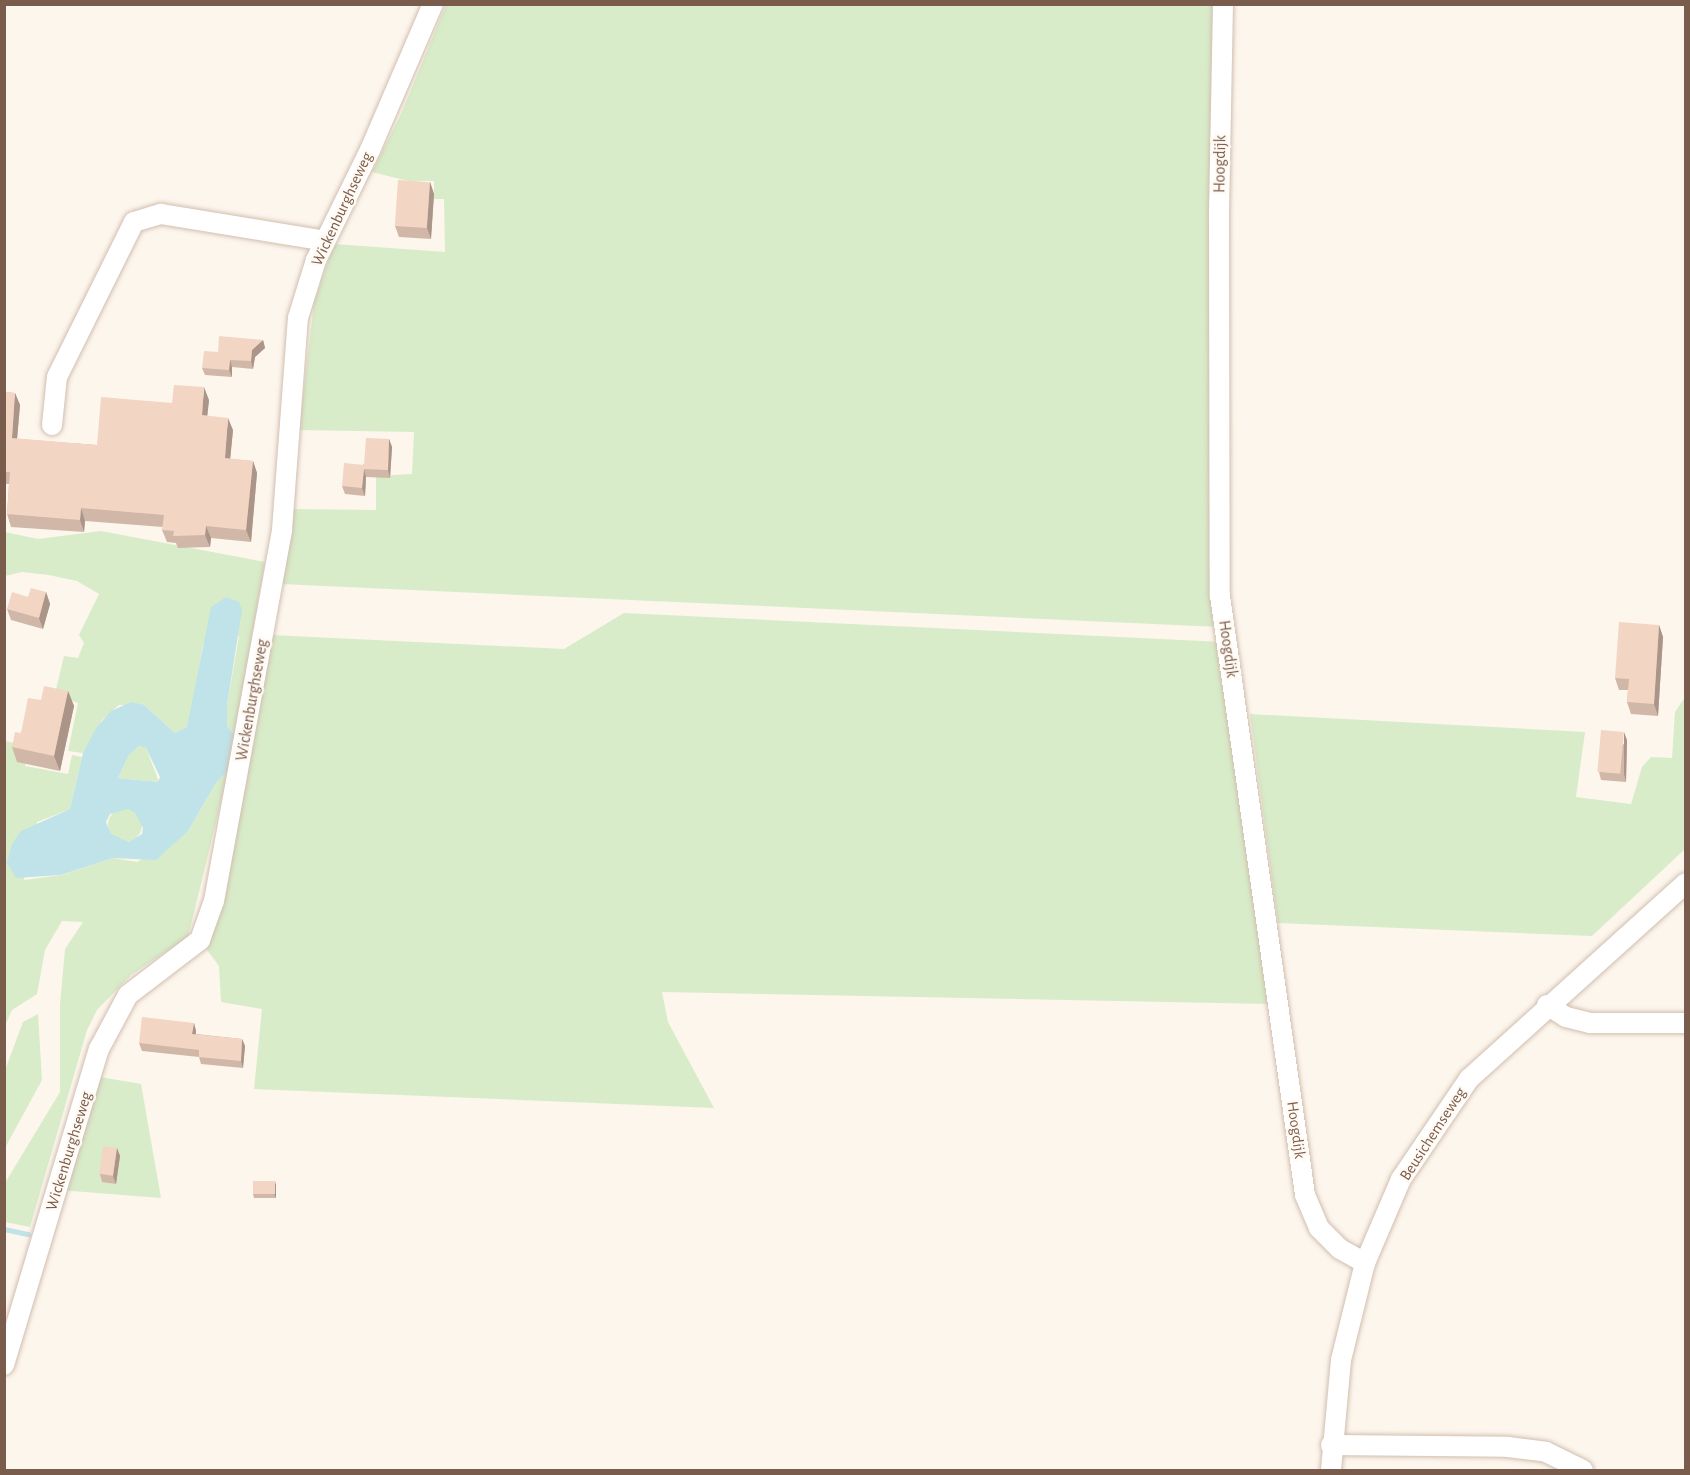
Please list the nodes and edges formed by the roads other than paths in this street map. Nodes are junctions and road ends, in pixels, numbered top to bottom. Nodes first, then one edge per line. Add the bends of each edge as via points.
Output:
1 (433, 4) edge
2 (1223, 4) edge
3 (326, 241) junction
4 (52, 425) dead end
5 (1686, 883) edge
6 (1547, 1005) junction
7 (1686, 1023) edge
8 (1365, 1263) junction
9 (5, 1362) edge
10 (1332, 1445) junction
11 (1331, 1470) edge
12 (1583, 1470) edge

1 - 3 street, Wickenburghseweg
2 - 8 street, Hoogdijk via 1220,596 1305,1195 1320,1228 1340,1248
3 - 4 street via 161,214 134,222 57,377
3 - 9 street, Wickenburghseweg via 298,318 282,530 214,901 200,940 128,995 99,1049
5 - 6 street, Beusichemseweg
6 - 7 street via 1566,1017 1590,1023
6 - 8 street, Beusichemseweg via 1469,1079 1401,1179
8 - 10 street, Beusichemseweg via 1341,1360
10 - 11 street, Beusichemseweg
10 - 12 street via 1508,1447 1546,1452

